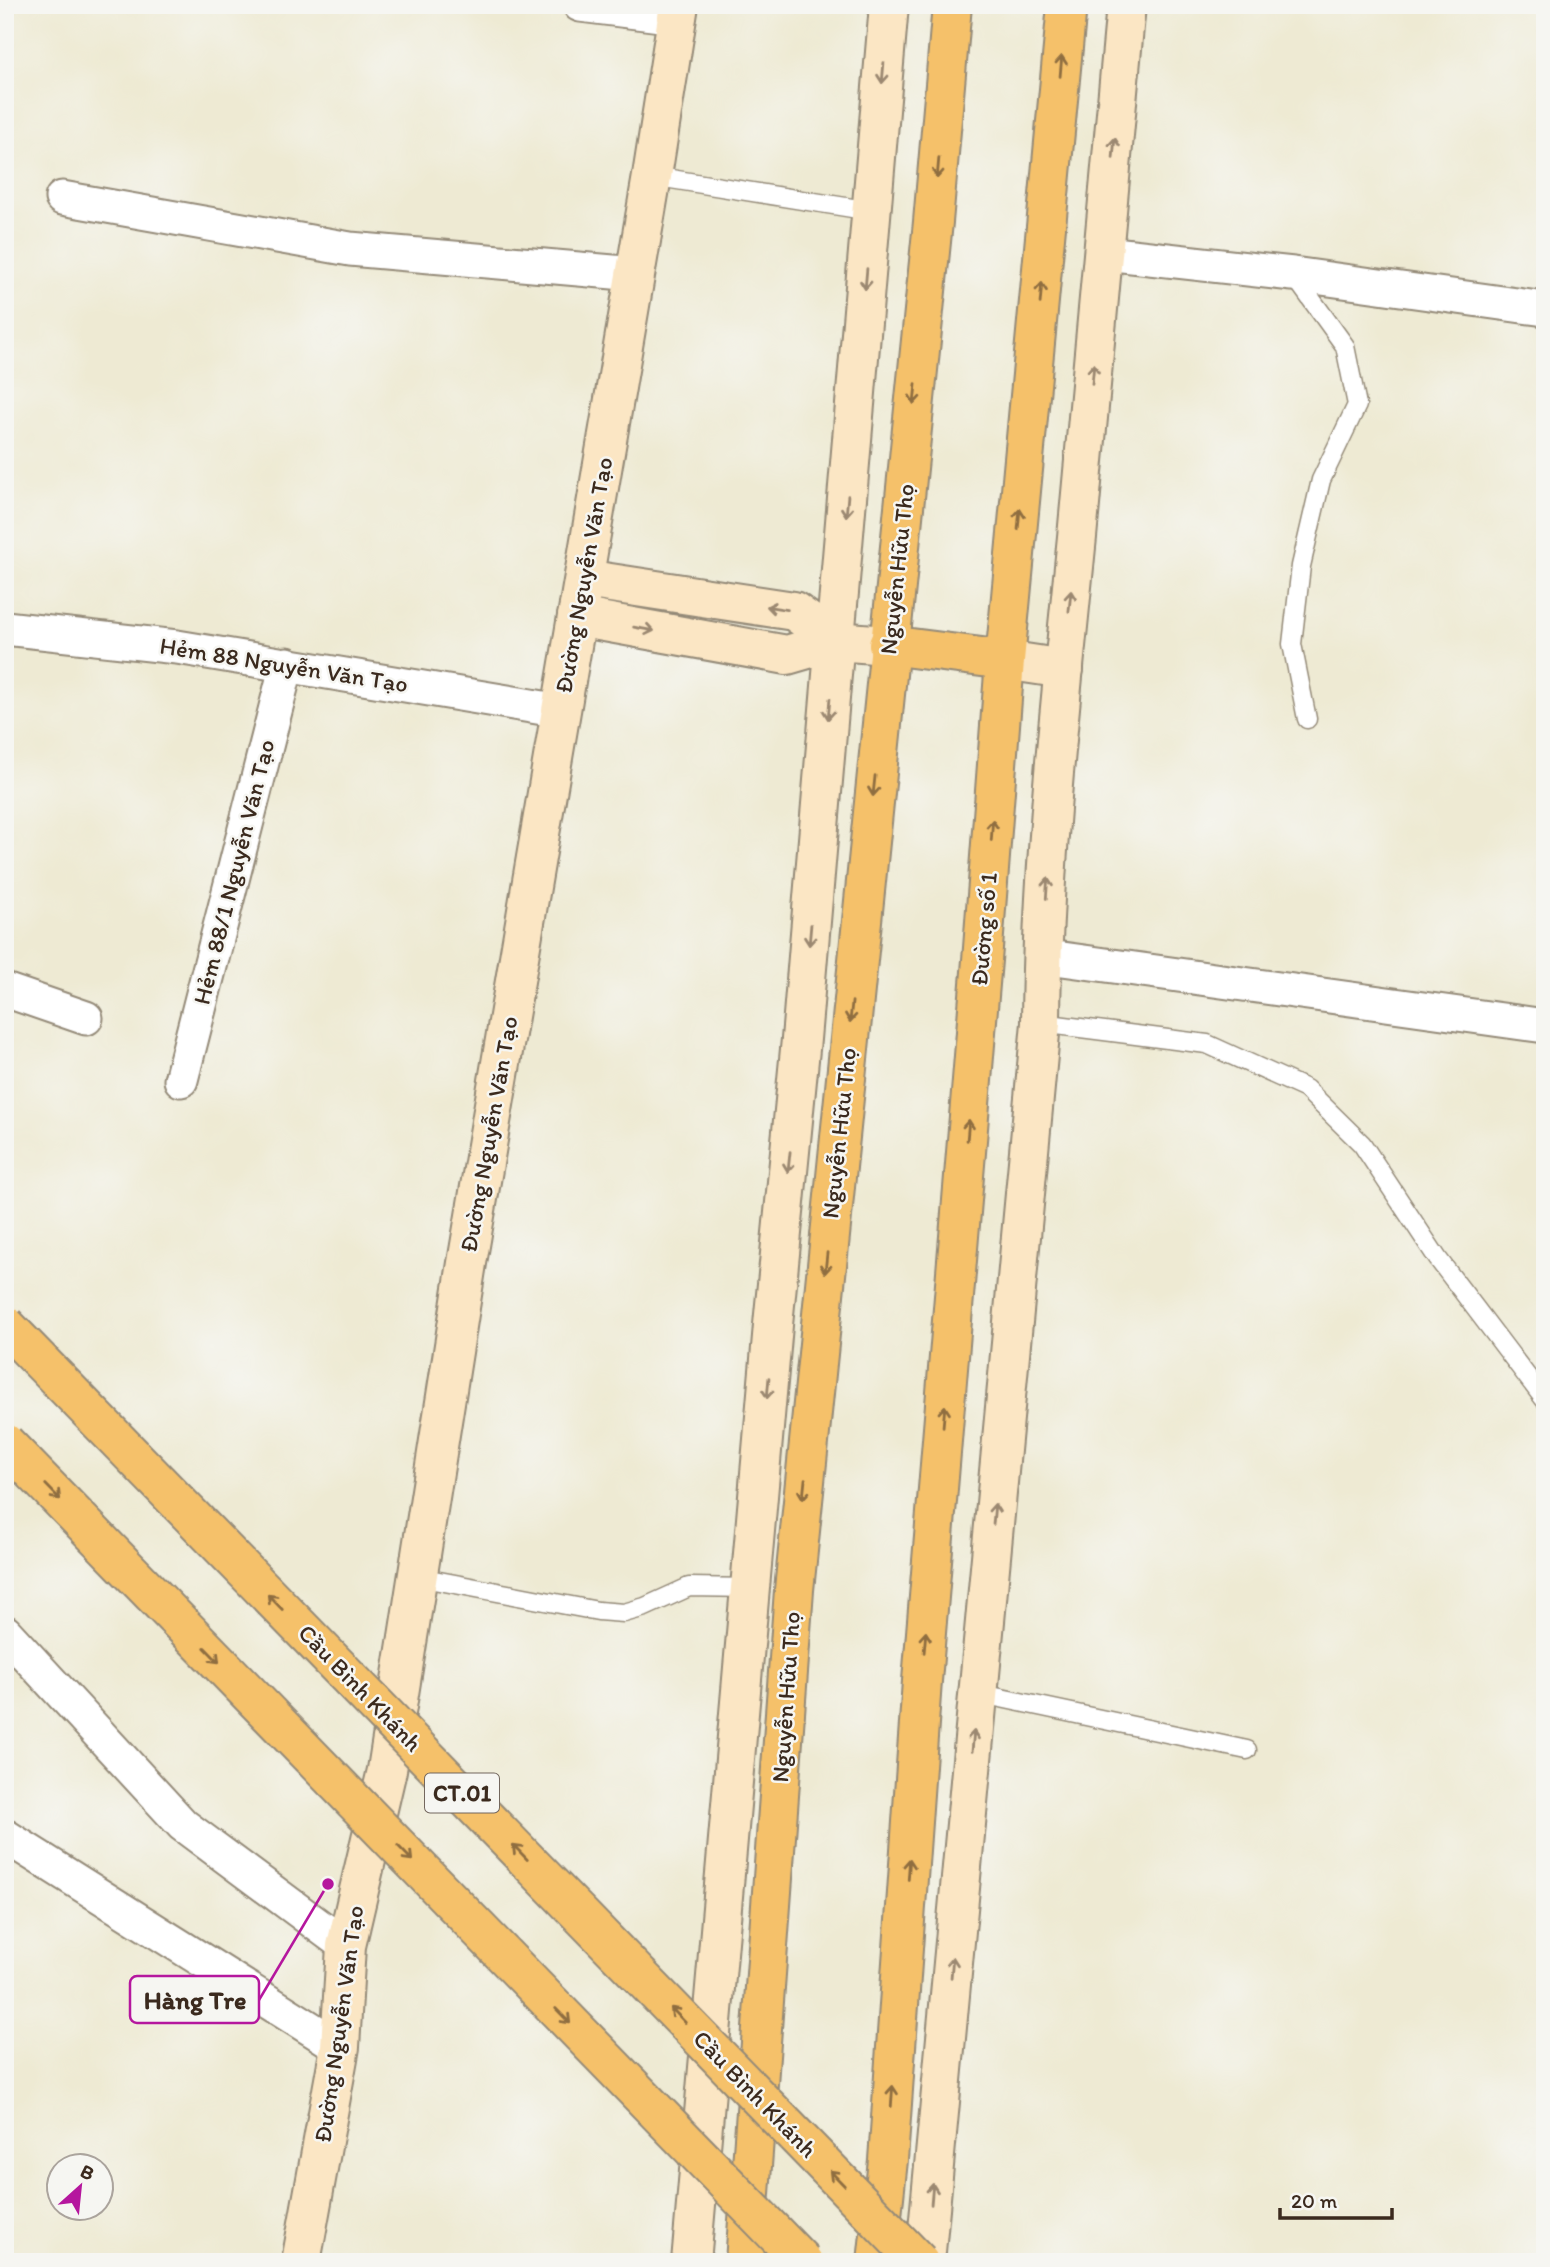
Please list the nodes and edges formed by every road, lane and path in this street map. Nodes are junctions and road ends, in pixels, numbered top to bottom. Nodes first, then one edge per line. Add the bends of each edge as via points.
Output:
1 (580, 5) edge
2 (889, 5) edge
3 (952, 5) edge
4 (1067, 5) edge
5 (1126, 5) edge
6 (678, 11) edge
7 (652, 176) junction
8 (62, 198) dead end
9 (871, 211) junction
10 (1105, 253) junction
11 (636, 274) junction
12 (1293, 274) junction
13 (1545, 309) edge
14 (584, 579) junction
15 (577, 617) junction
16 (5, 628) edge
17 (835, 641) junction
18 (888, 645) junction
19 (1005, 660) junction
20 (287, 664) junction
21 (1063, 668) junction
22 (561, 711) junction
23 (1307, 719) dead end
24 (1041, 956) junction
25 (5, 990) edge
26 (86, 1018) dead end
27 (1041, 1023) junction
28 (1545, 1026) edge
29 (181, 1080) dead end
30 (5, 1325) edge
31 (1545, 1400) edge
32 (5, 1443) edge
33 (418, 1577) junction
34 (751, 1588) junction
35 (5, 1632) edge
36 (977, 1693) junction
37 (1247, 1751) dead end
38 (5, 1836) edge
39 (346, 1946) junction
40 (340, 2048) junction
41 (301, 2262) edge
42 (691, 2262) edge
43 (744, 2262) edge
44 (803, 2262) edge
45 (877, 2262) edge
46 (919, 2262) edge
47 (925, 2262) edge

1 - 6 street
2 -> 9 main road, Nguyễn Hữu Thọ
3 -> 18 main road, Nguyễn Hữu Thọ
19 -> 4 main road
10 -> 5 main road
6 - 7 main road, Đường Nguyễn Văn Tạo
7 - 9 lane
7 - 11 main road, Đường Nguyễn Văn Tạo
8 - 11 street via 350,249
9 -> 17 main road, Nguyễn Hữu Thọ
10 - 12 street
21 -> 10 main road
11 - 14 main road, Đường Nguyễn Văn Tạo
12 - 13 street
12 - 23 lane via 1346,346 1357,405 1321,480 1301,566 1292,644
14 - 15 main road, Đường Nguyễn Văn Tạo
17 -> 14 main road via 794,611
15 -> 17 main road via 787,655
15 - 22 main road, Đường Nguyễn Văn Tạo
16 - 20 street, Hẻm 88 Nguyễn Văn Tạo
17 - 18 main road
17 -> 34 main road, Nguyễn Hữu Thọ
18 - 19 main road
18 -> 43 main road, Nguyễn Hữu Thọ via 794,1590
19 - 21 main road
45 -> 19 main road, Đường số 1
20 - 22 street, Hẻm 88 Nguyễn Văn Tạo
20 - 29 street, Hẻm 88/1 Nguyễn Văn Tạo
24 -> 21 main road
22 - 33 main road, Đường Nguyễn Văn Tạo
24 - 27 main road
24 - 28 street
25 - 26 street
27 - 31 lane via 1208,1044 1306,1089 1362,1144 1438,1259
36 -> 27 main road
46 -> 30 main road, Cầu Bình Khánh / CT.01, bridge
32 -> 44 main road, bridge
33 - 34 lane via 624,1613 689,1587
33 - 39 main road, Đường Nguyễn Văn Tạo via 387,1770
34 - 42 main road, Nguyễn Hữu Thọ
35 - 39 street via 183,1825
36 - 37 lane
47 -> 36 main road
38 - 40 street
39 - 40 main road, Đường Nguyễn Văn Tạo
40 - 41 main road, Đường Nguyễn Văn Tạo

